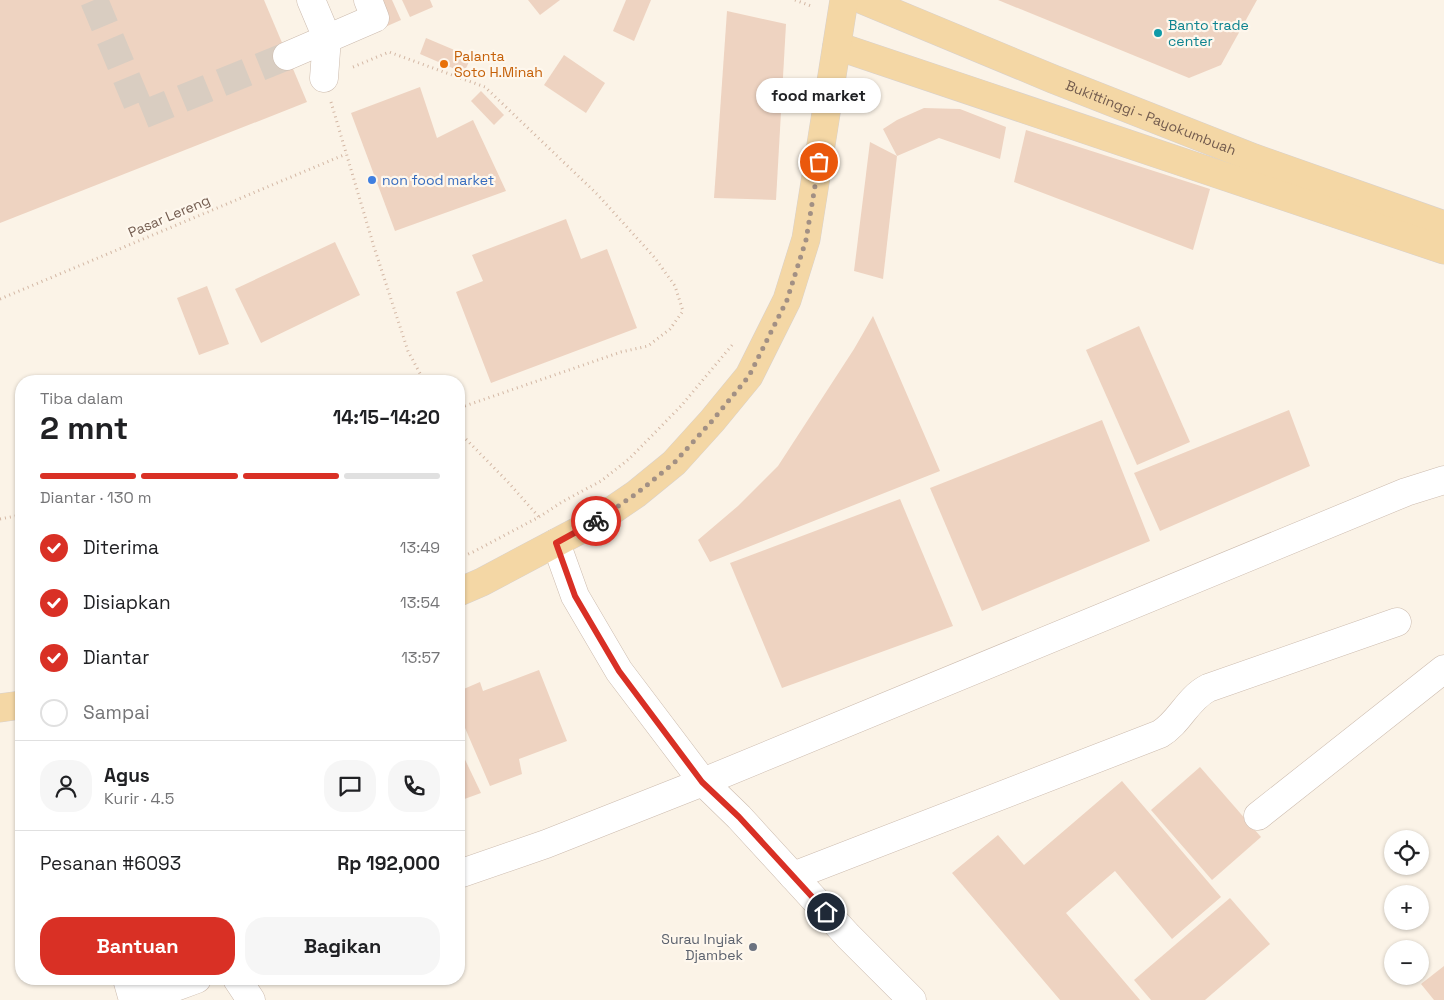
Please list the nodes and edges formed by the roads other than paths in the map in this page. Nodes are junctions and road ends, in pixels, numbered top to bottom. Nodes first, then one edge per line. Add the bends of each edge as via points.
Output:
1 (311, 0) edge
2 (368, 0) edge
3 (844, 0) edge
4 (863, 0) edge
5 (327, 38) junction
6 (837, 46) junction
7 (287, 56) tunnel mouth
8 (324, 78) road end
9 (1444, 225) edge
10 (1444, 250) edge
11 (1444, 480) edge
12 (556, 543) junction
13 (465, 589) edge
14 (1397, 622) dead end
15 (1444, 669) edge
16 (15, 706) edge
17 (0, 708) edge
18 (702, 782) junction
19 (1258, 816) dead end
20 (465, 872) edge
21 (793, 876) junction
22 (128, 985) edge
23 (181, 985) edge
24 (241, 985) edge
25 (909, 999) edge
26 (132, 1000) edge
27 (140, 1000) edge
28 (251, 1000) edge

1 - 5 street
2 - 5 street via 375,18
3 - 6 main road
4 - 9 main road, Bukittinggi - Payokumbuah via 1254,158
5 - 7 street
5 - 8 street
6 - 10 main road
6 - 12 main road via 806,240 787,300 749,376 674,463 595,522
11 - 18 street via 1406,492
12 - 13 main road
12 - 18 street via 575,596 619,671
14 - 21 street via 1208,688 1198,694 1176,723 1160,734
15 - 19 street
16 - 17 main road
18 - 20 street via 546,844
18 - 21 street
21 - 25 street
22 - 26 street
23 - 27 street
24 - 28 street

